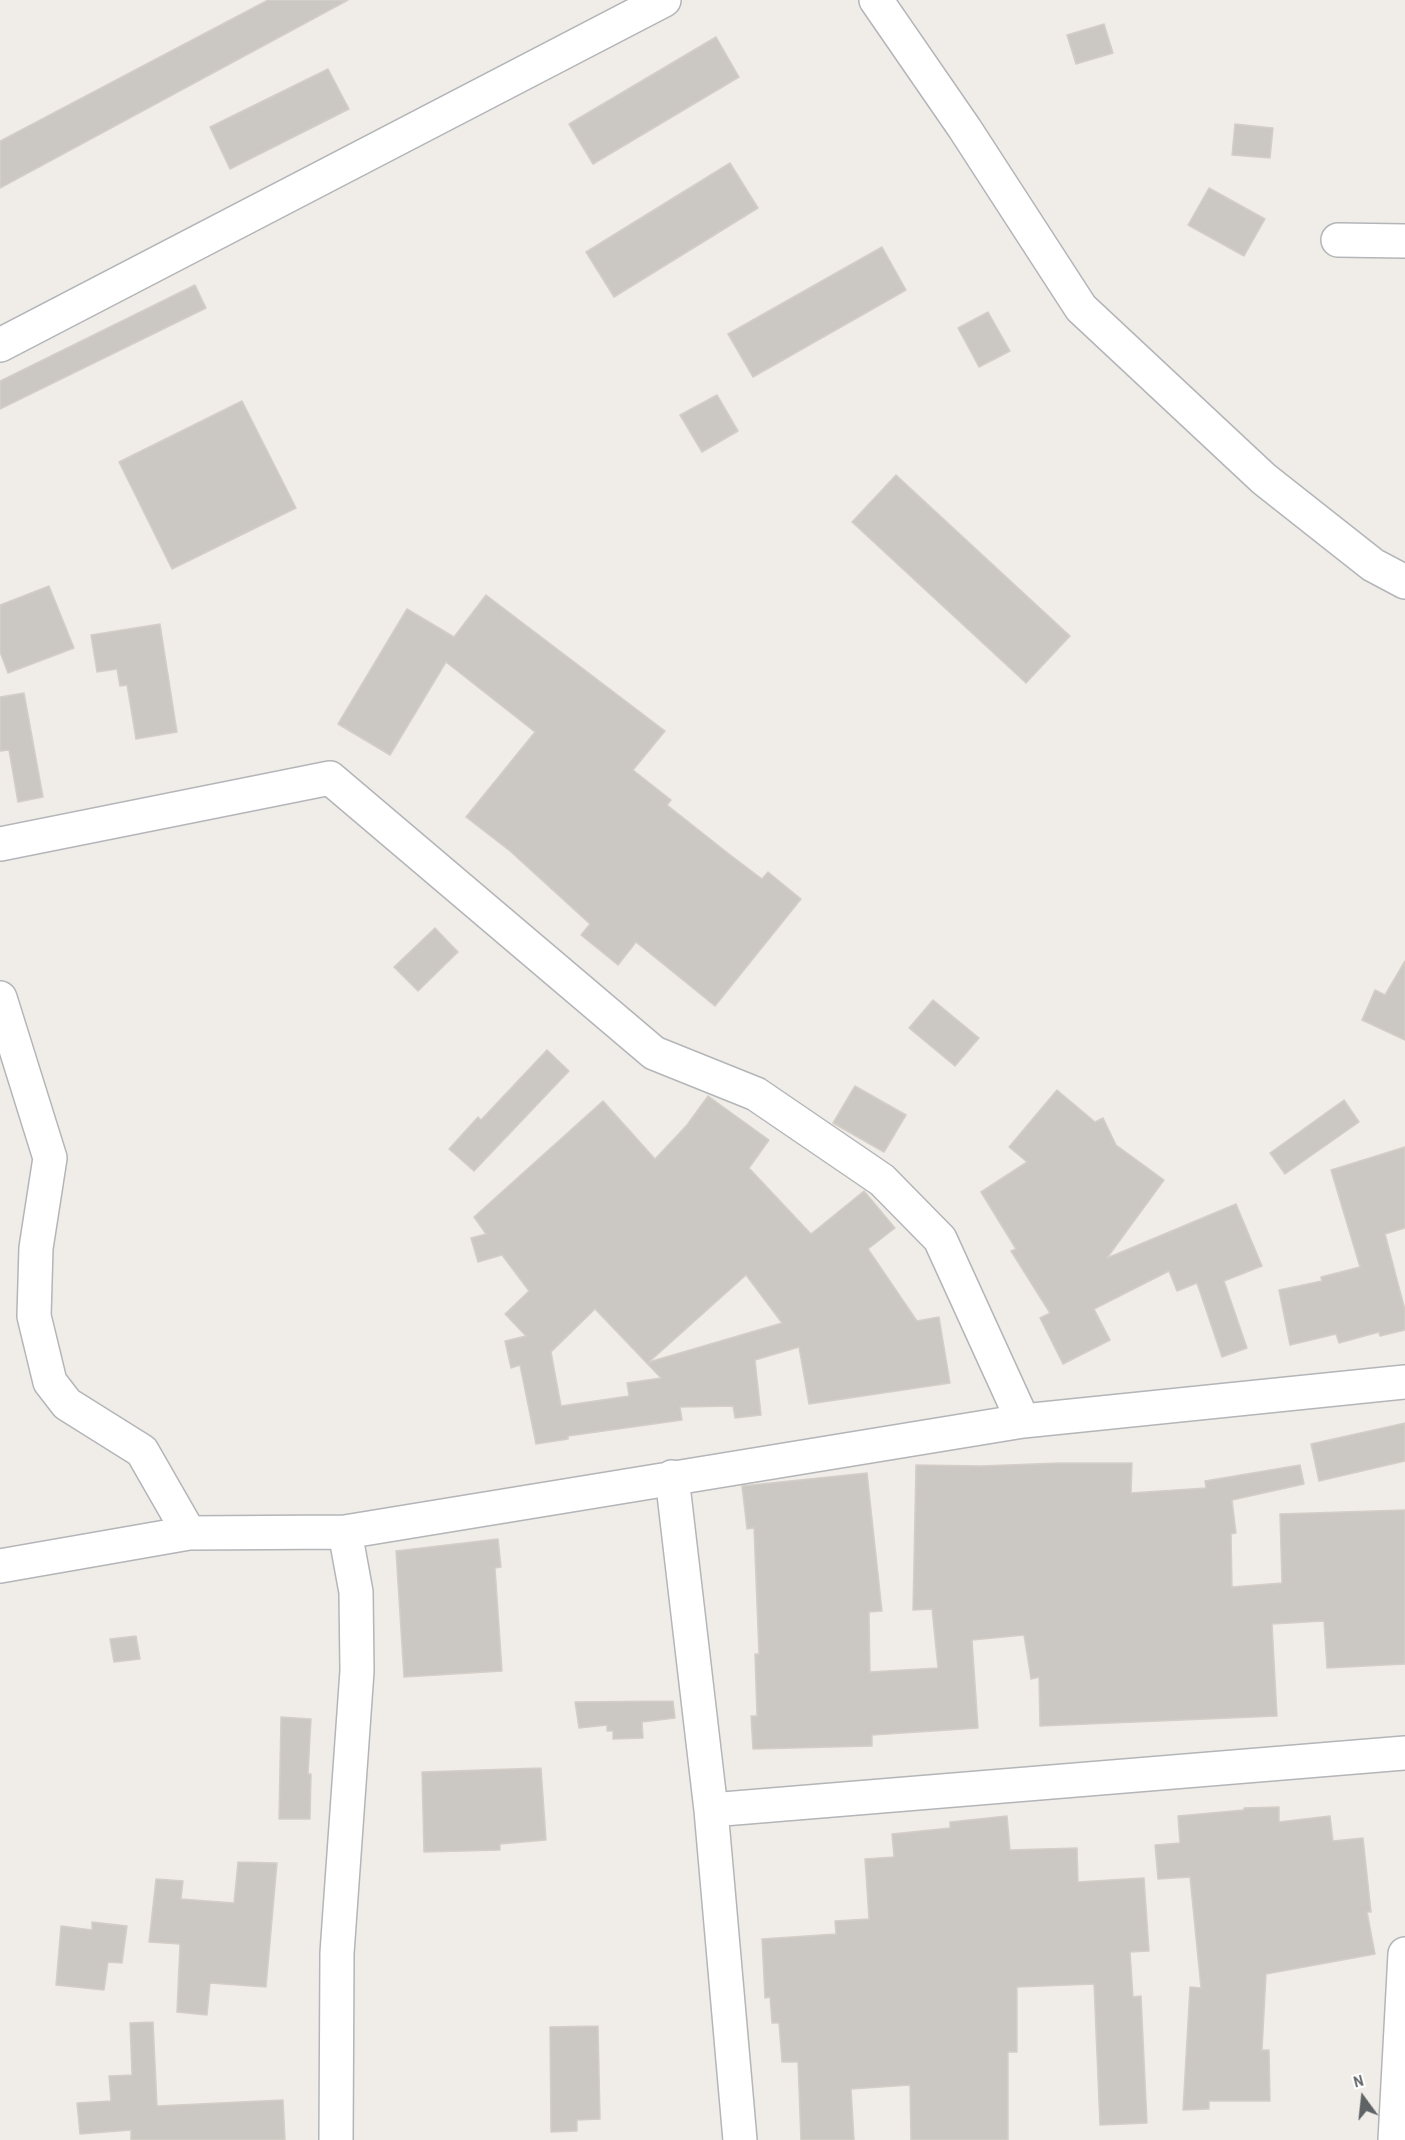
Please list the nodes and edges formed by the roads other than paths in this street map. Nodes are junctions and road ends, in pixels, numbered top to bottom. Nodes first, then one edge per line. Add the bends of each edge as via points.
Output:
1 (664, 0) edge
2 (876, 0) edge
3 (1338, 240) dead end
4 (1405, 241) edge
5 (0, 345) edge
6 (1405, 582) edge
7 (0, 844) edge
8 (0, 998) edge
9 (1405, 1383) edge
10 (1023, 1421) junction
11 (672, 1477) junction
12 (345, 1532) junction
13 (189, 1533) junction
14 (0, 1566) edge
15 (1405, 1754) edge
16 (711, 1810) junction
17 (1405, 1954) edge
18 (336, 2140) edge
19 (740, 2140) edge
20 (1395, 2140) edge

1 - 5 street
2 - 6 street via 1081,308 1264,479 1373,565
3 - 4 street
7 - 10 street via 330,778 654,1053 756,1094 882,1180 939,1239
8 - 13 street via 50,1158 36,1248 34,1316 50,1382 67,1404 142,1451
9 - 10 street
10 - 11 street
11 - 12 street
11 - 16 street
12 - 13 street
12 - 18 street via 356,1592 357,1671 336,1953
13 - 14 street
15 - 16 street
16 - 19 street
17 - 20 street

